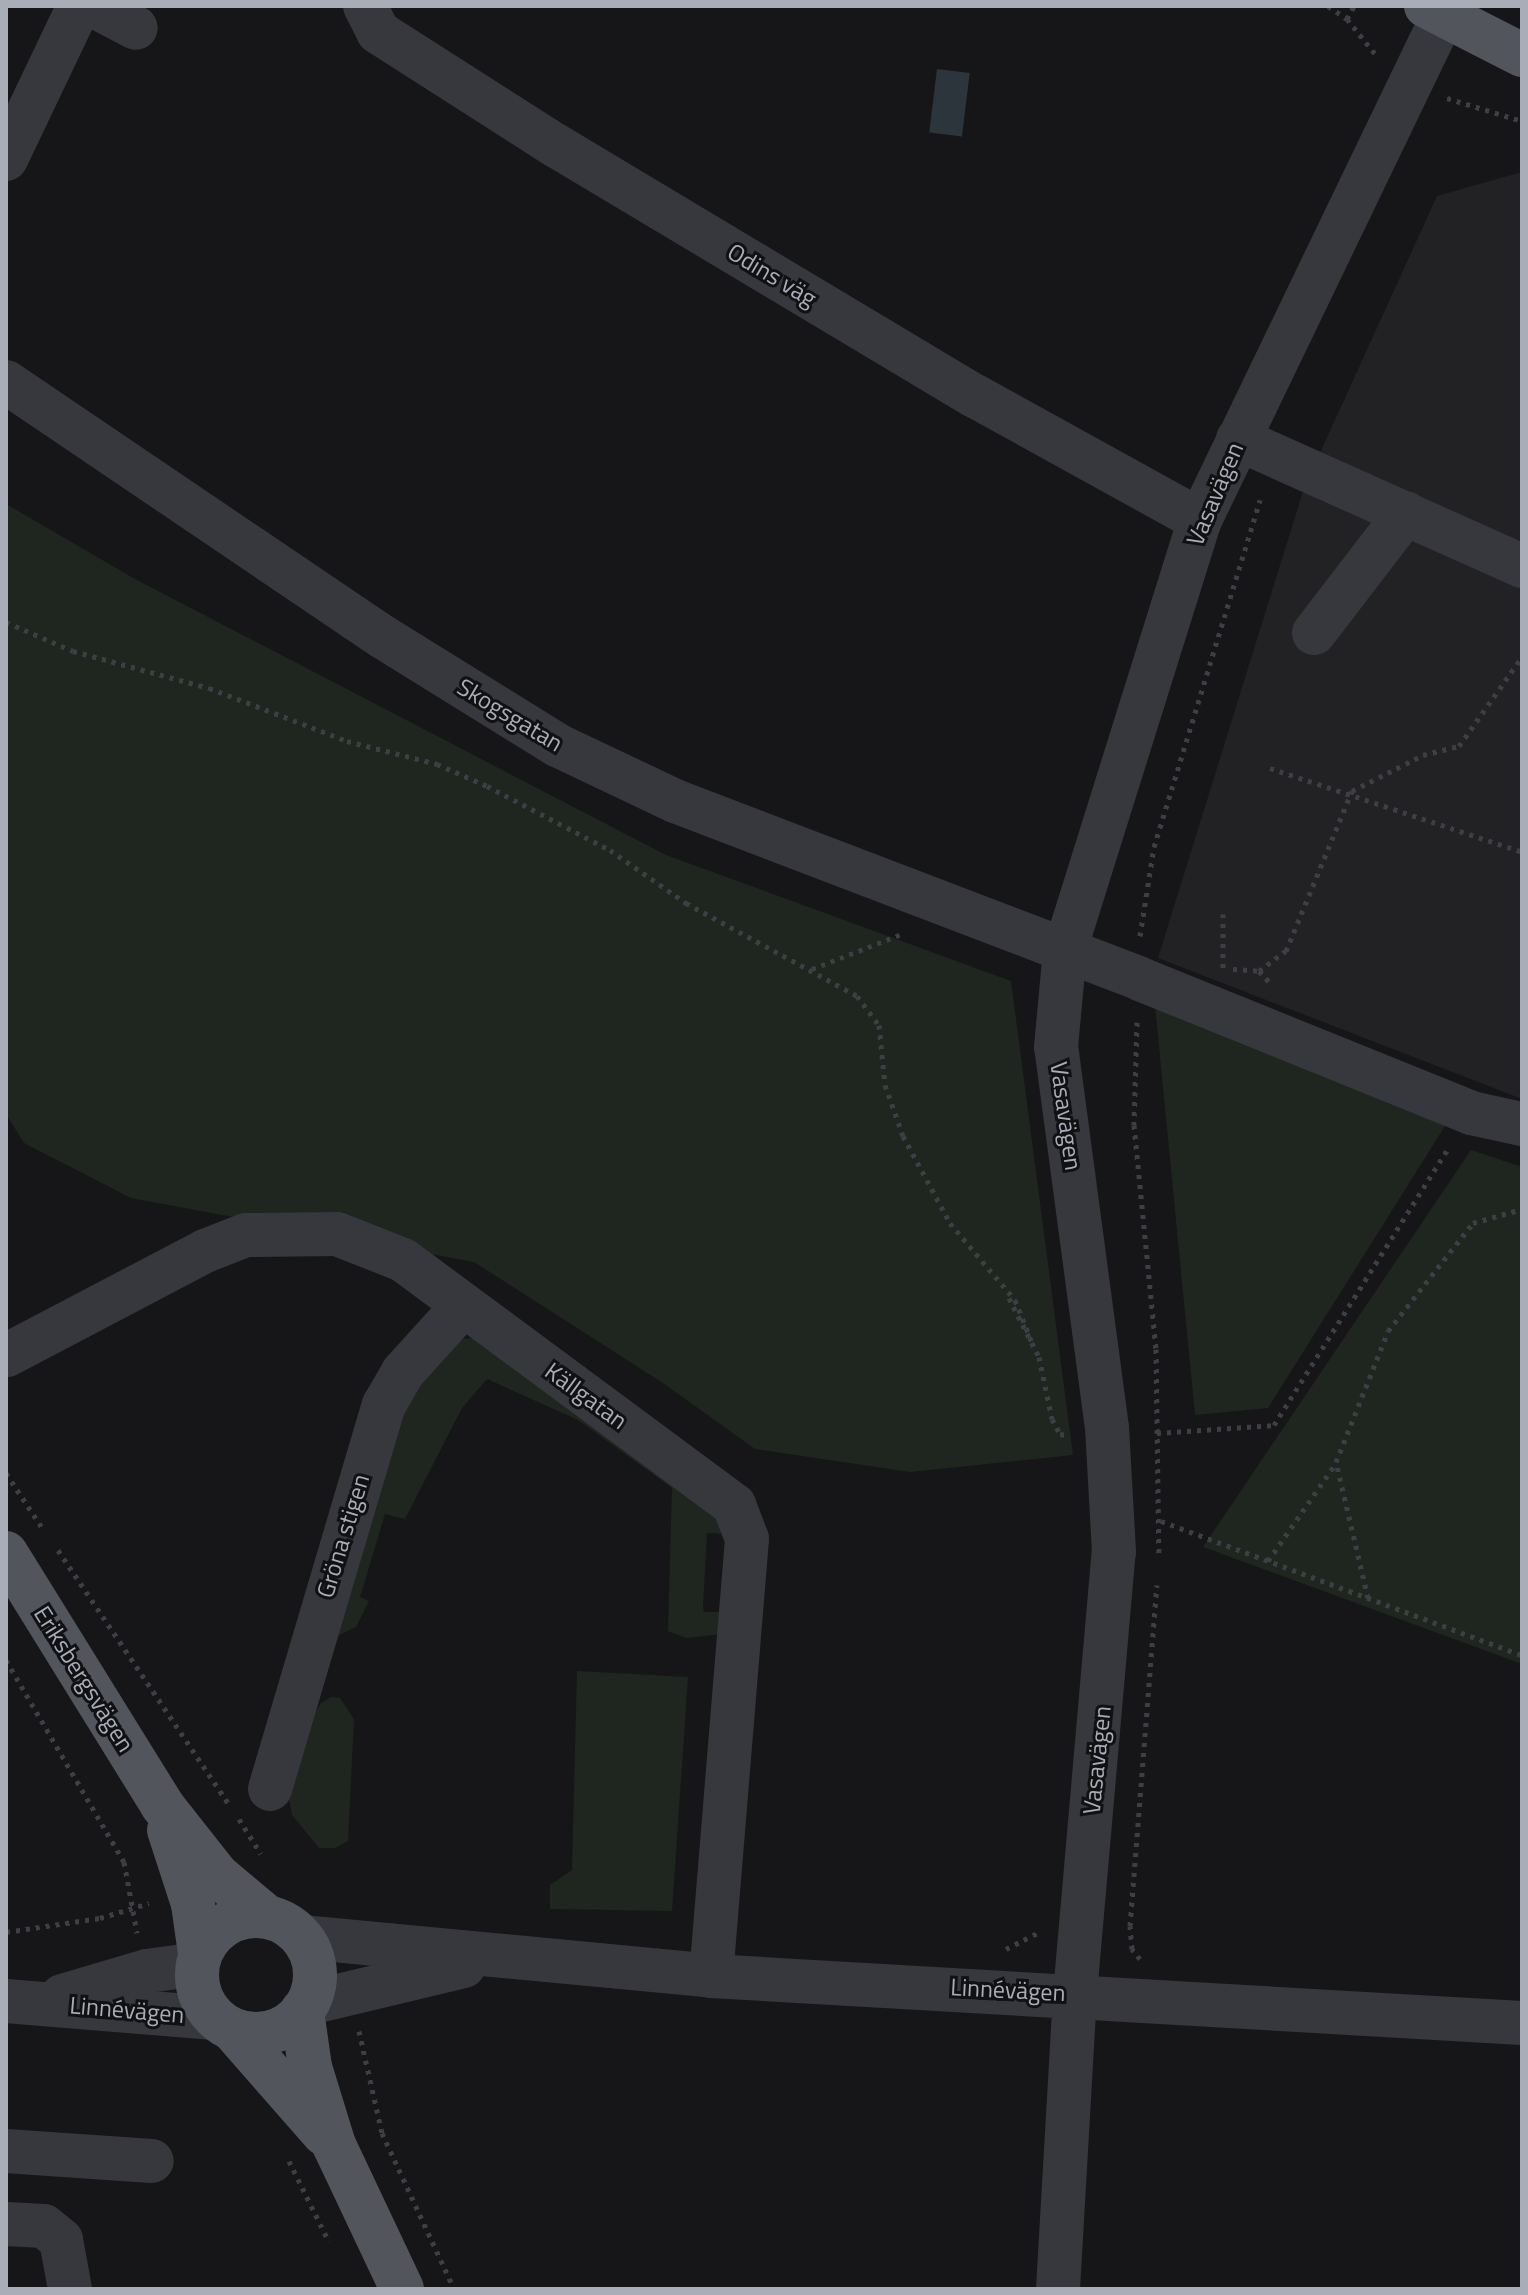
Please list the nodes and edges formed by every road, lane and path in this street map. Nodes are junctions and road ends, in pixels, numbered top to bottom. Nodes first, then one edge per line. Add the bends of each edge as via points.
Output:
1 (365, 6) edge
2 (1354, 6) edge
3 (78, 8) edge
4 (1435, 11) edge
5 (1347, 19) dead end
6 (136, 28) dead end
7 (1522, 55) edge
8 (1449, 99) dead end
9 (1522, 121) edge
10 (9, 143) edge
11 (6, 382) edge
12 (1238, 439) junction
13 (1406, 513) junction
14 (1200, 520) junction
15 (1522, 566) edge
16 (6, 622) edge
17 (1314, 633) dead end
18 (1522, 657) edge
19 (1270, 768) dead end
20 (1352, 791) junction
21 (1522, 852) edge
22 (1223, 914) dead end
23 (914, 929) dead end
24 (1065, 950) junction
25 (1213, 968) dead end
26 (812, 969) junction
27 (1223, 969) junction
28 (1471, 1113) junction
29 (1522, 1124) edge
30 (1522, 1209) edge
31 (1007, 1293) junction
32 (462, 1307) junction
33 (7, 1355) edge
34 (1107, 1435) junction
35 (1336, 1462) junction
36 (6, 1473) edge
37 (1161, 1521) dead end
38 (45, 1532) dead end
39 (53, 1544) dead end
40 (6, 1553) edge
41 (1268, 1561) junction
42 (1368, 1598) junction
43 (1522, 1655) edge
44 (6, 1660) edge
45 (270, 1789) dead end
46 (162, 1805) junction
47 (265, 1858) dead end
48 (284, 1926) junction
49 (1047, 1927) dead end
50 (6, 1932) edge
51 (1003, 1950) dead end
52 (199, 1958) junction
53 (494, 1959) junction
54 (711, 1976) junction
55 (1075, 1994) junction
56 (23, 2002) edge
57 (306, 2007) junction
58 (1522, 2023) edge
59 (224, 2024) junction
60 (359, 2048) dead end
61 (334, 2145) junction
62 (6, 2151) edge
63 (286, 2155) dead end
64 (152, 2161) dead end
65 (6, 2224) edge
66 (334, 2253) dead end
67 (70, 2289) edge
68 (402, 2289) edge
69 (454, 2289) edge
70 (1058, 2289) edge

1 - 14 street, Odins väg via 378,32 555,145 975,396
2 - 5 path
3 - 6 street
3 - 10 street
4 - 7 main road
4 - 12 street, Vasavägen
8 - 9 path
11 - 24 street, Skogsgatan via 383,637 557,745 675,801
12 - 13 street
12 - 14 street, Vasavägen
13 - 15 street
13 - 17 street
14 - 24 street, Vasavägen
16 - 26 path via 73,651 209,688 347,741 449,769 610,850 686,903
18 - 20 path via 1459,746 1423,755
19 - 20 path
20 - 21 path
20 - 27 path via 1286,951 1259,971
22 - 27 path
23 - 26 path
24 - 28 street, Skogsgatan
24 - 34 street, Vasavägen via 1056,1047
25 - 27 path
26 - 31 path via 857,996 872,1012 879,1025 885,1085 903,1136 950,1223
28 - 29 street, Skogsgatan
28 - 34 path via 1274,1425
30 - 35 path via 1473,1223 1388,1331
31 - 31 path via 1026,1332 1033,1345 1021,1313
32 - 33 street, Källgatan via 403,1260 368,1243 301,1232 246,1235 205,1251
32 - 45 street, Gröna stigen via 403,1372 384,1405
32 - 54 street, Källgatan via 734,1505 747,1539
34 - 55 street, Vasavägen via 1114,1552
35 - 41 path
35 - 42 path
36 - 38 path
37 - 41 path
39 - 47 path
40 - 46 main road, Eriksbergsvägen
41 - 42 path
42 - 43 path
44 - 50 path via 124,1862 131,1909
46 - 48 main road, Eriksbergsvägen via 217,1875
46 - 52 main road, Eriksbergsvägen via 193,1904
48 - 52 main road via 226,1923
48 - 53 street, Linnévägen
48 - 57 main road via 315,1966
49 - 51 path
52 - 56 street, Linnévägen
52 - 59 main road via 198,1989
53 - 54 street, Linnévägen
53 - 57 street, Linnévägen
54 - 55 street, Linnévägen
55 - 58 street, Linnévägen via 1151,2004
55 - 70 street, Vasavägen
56 - 59 street, Linnévägen
57 - 59 main road via 281,2029 263,2034
57 - 61 main road via 310,2067
59 - 61 main road
60 - 69 path via 382,2133
61 - 68 main road
62 - 64 street
63 - 66 path
65 - 67 street via 44,2226 61,2240

